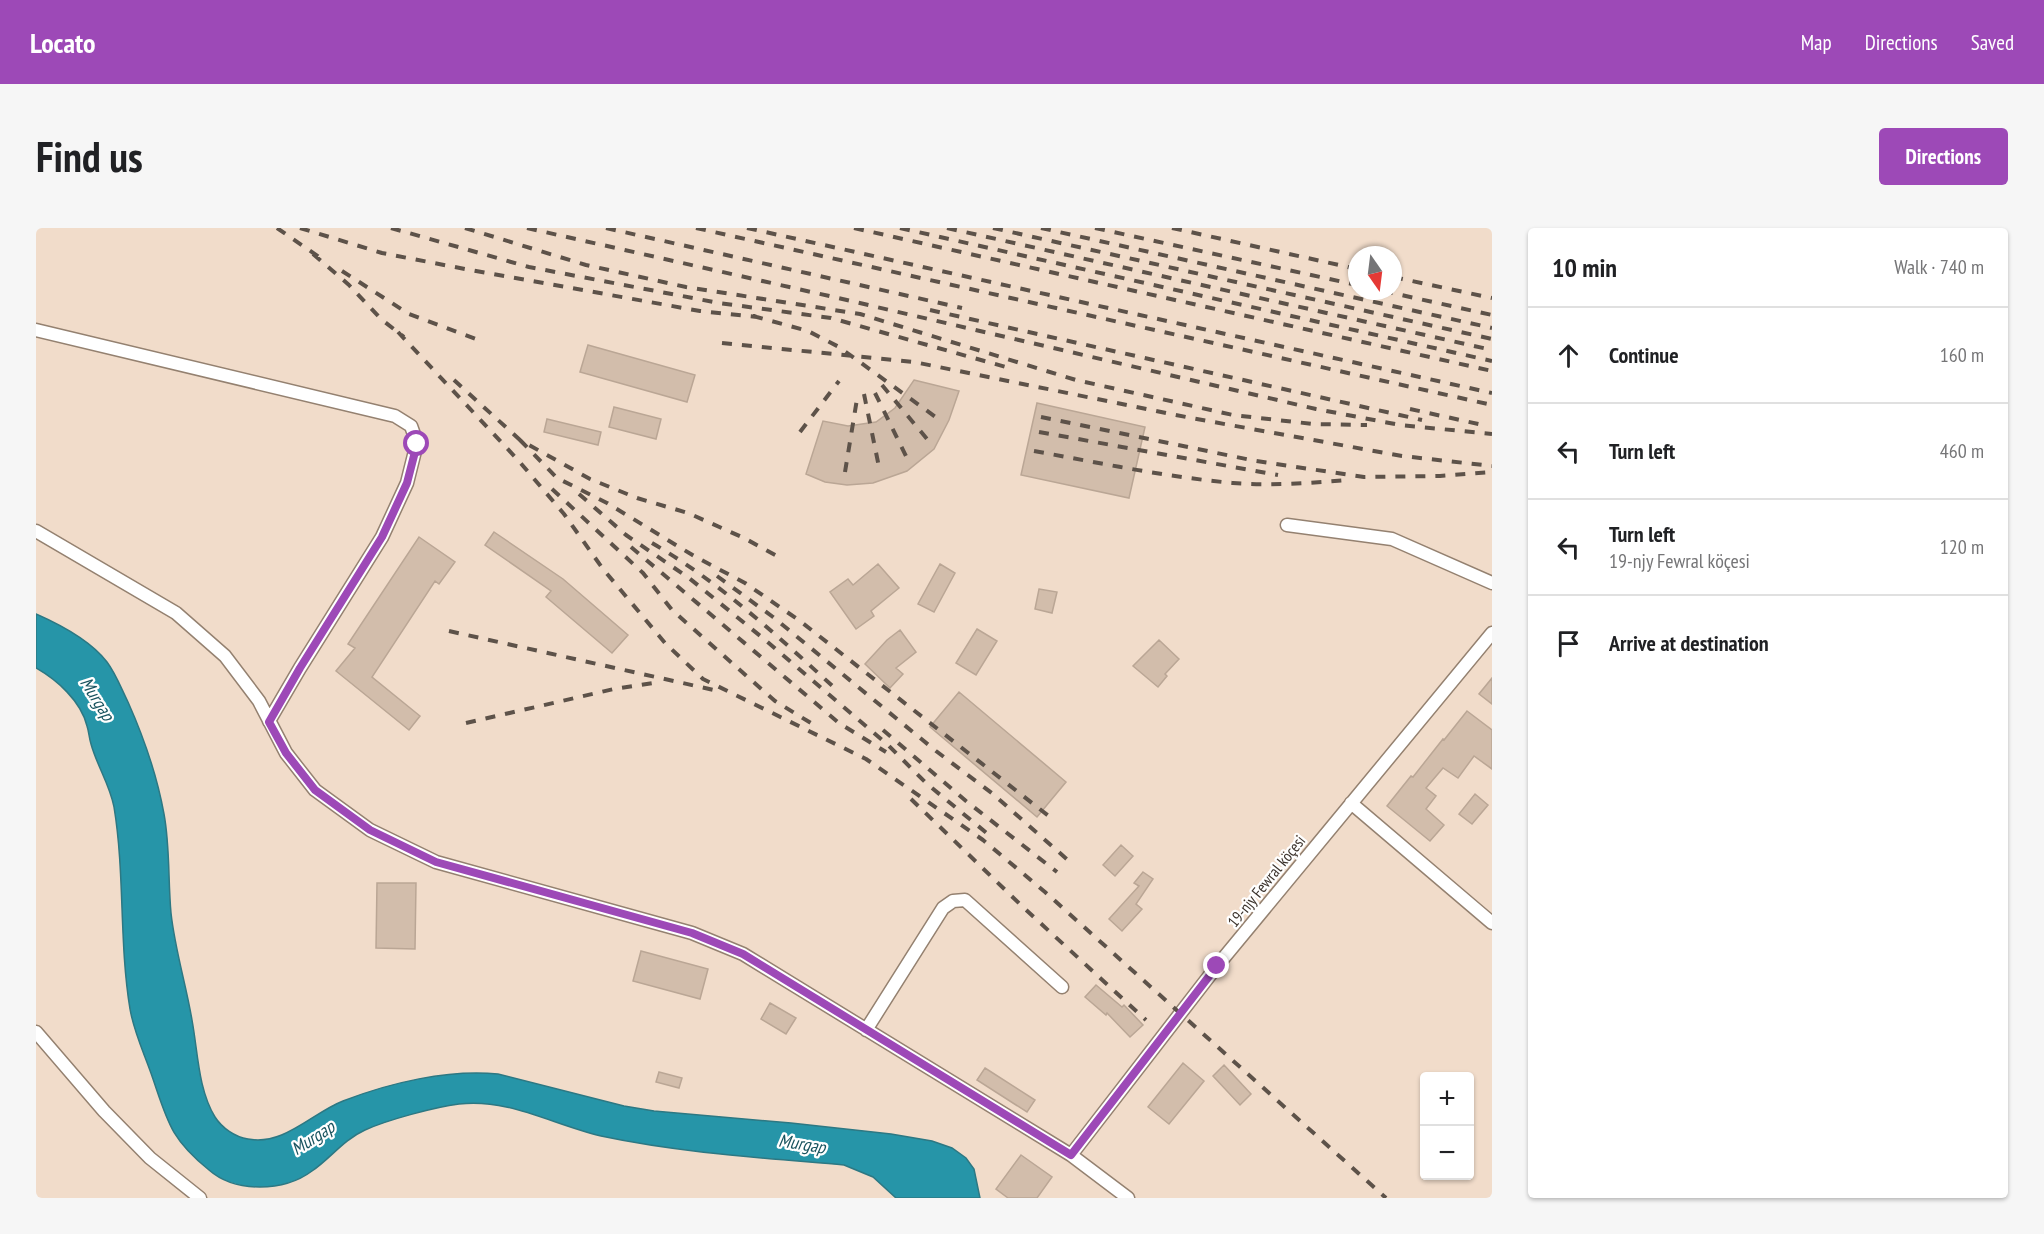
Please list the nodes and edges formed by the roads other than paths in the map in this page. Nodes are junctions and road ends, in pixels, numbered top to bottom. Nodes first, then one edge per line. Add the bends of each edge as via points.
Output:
1 (36, 330) edge
2 (1287, 525) dead end
3 (36, 531) edge
4 (1492, 583) edge
5 (1492, 633) edge
6 (269, 722) junction
7 (1351, 803) junction
8 (1492, 923) edge
9 (1062, 987) dead end
10 (866, 1030) junction
11 (36, 1032) edge
12 (1071, 1155) junction
13 (200, 1198) edge
14 (1128, 1198) edge

1 - 6 street via 395,416 411,426 417,444 407,483 382,537
2 - 4 street via 1392,539
3 - 6 street via 176,612 225,656 259,701
5 - 7 street, 19-njy Fewral köçesi
6 - 10 street via 286,753 315,790 370,830 436,862 692,933 743,954
7 - 8 street
7 - 12 street, 19-njy Fewral köçesi via 1217,966
9 - 10 street via 965,900 953,901 943,908
10 - 12 street
11 - 13 street via 104,1112 150,1158
12 - 14 street

